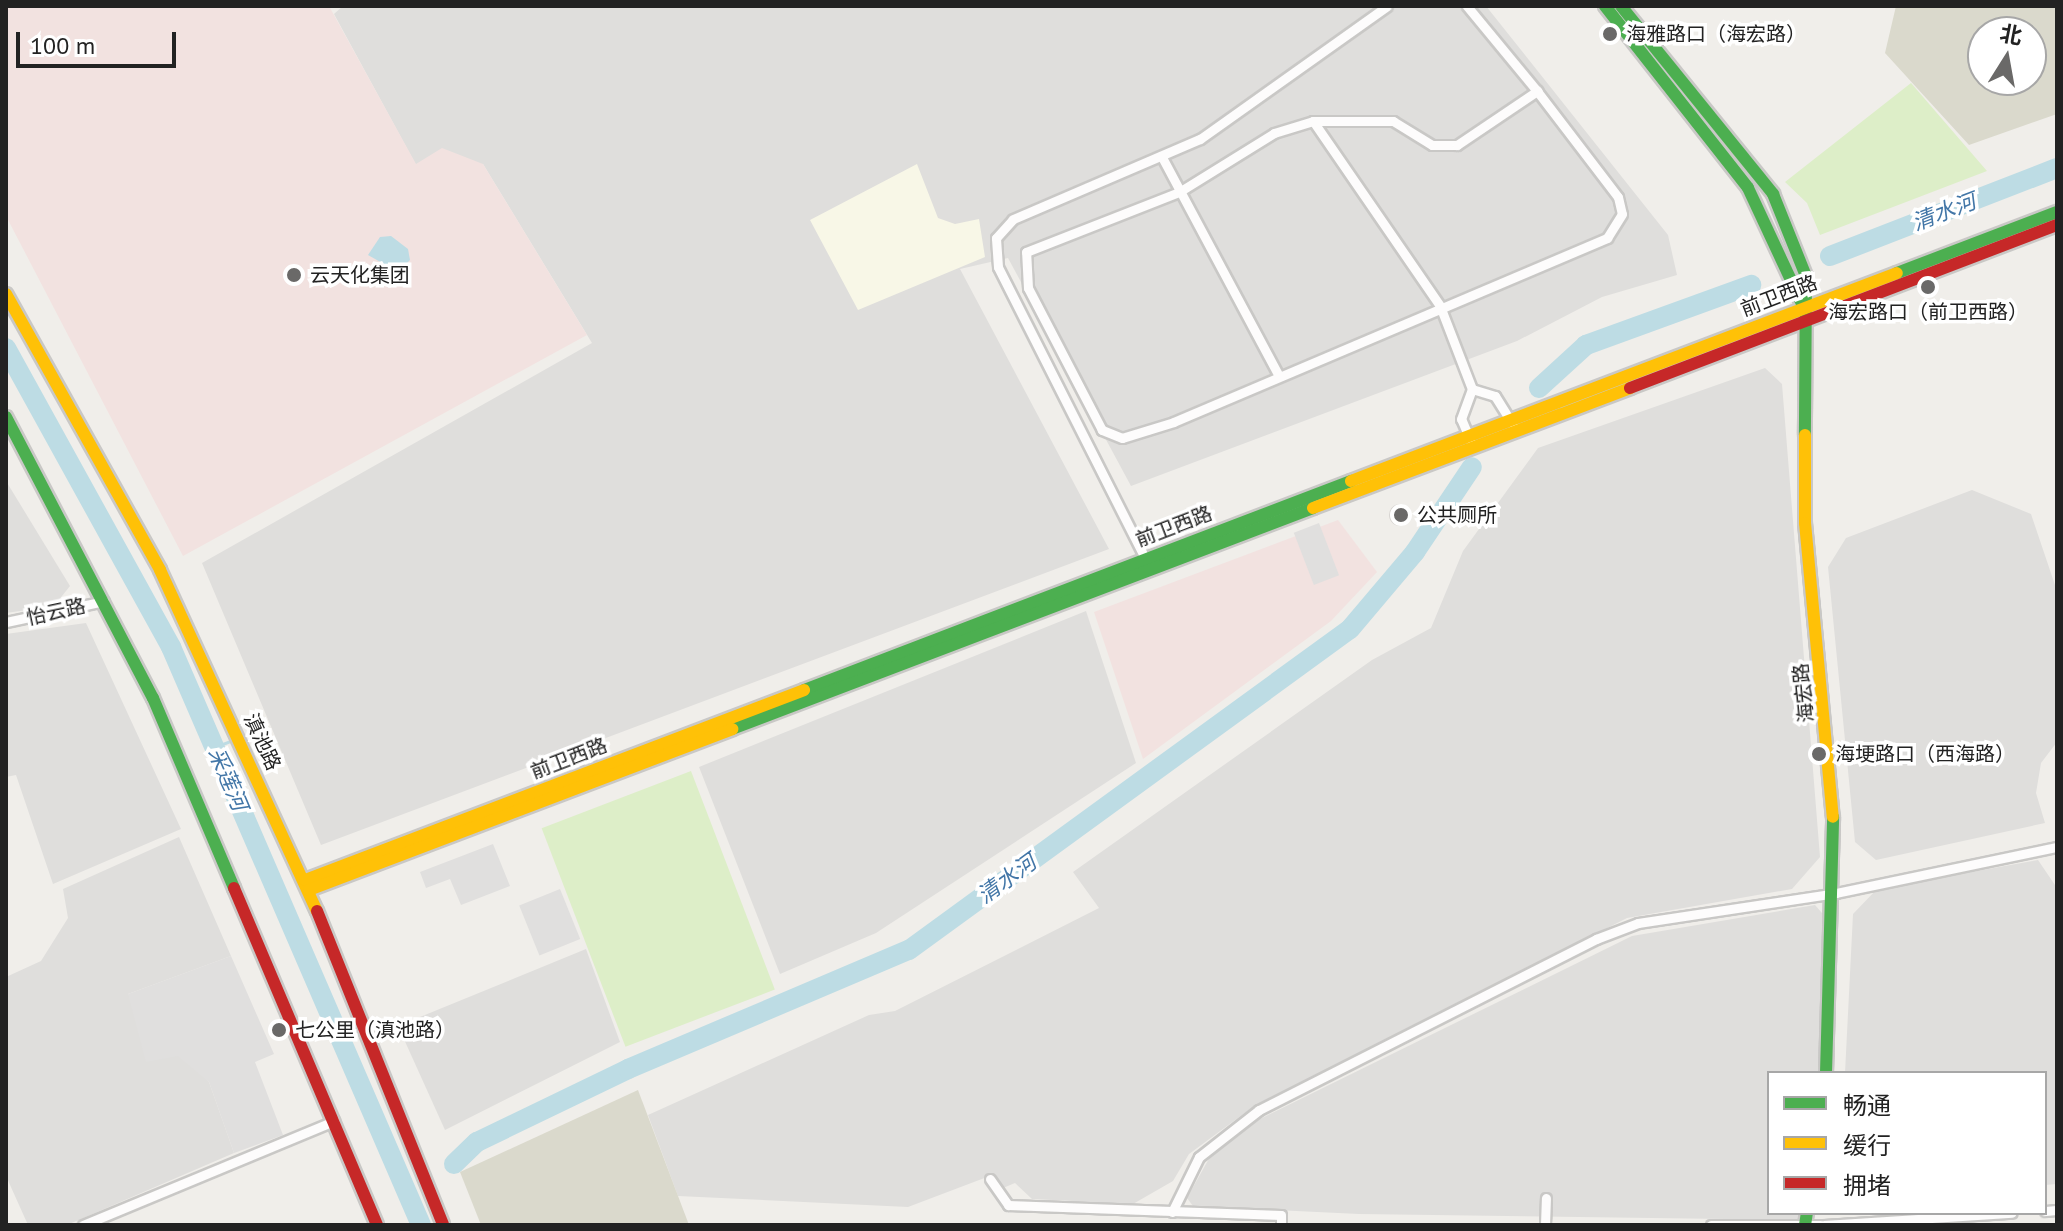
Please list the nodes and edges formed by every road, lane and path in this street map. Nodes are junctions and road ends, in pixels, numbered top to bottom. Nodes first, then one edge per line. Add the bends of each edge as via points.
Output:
1 (1387, 6) edge
2 (1467, 6) edge
3 (1605, 6) edge
4 (1621, 6) edge
5 (1537, 91) junction
6 (1313, 121) junction
7 (1163, 159) junction
8 (1179, 192) junction
9 (2057, 212) edge
10 (2057, 225) edge
11 (6, 294) edge
12 (1440, 306) junction
13 (1805, 313) junction
14 (1278, 374) junction
15 (1472, 389) junction
16 (6, 417) edge
17 (1512, 424) junction
18 (1470, 440) junction
19 (1148, 564) junction
20 (106, 600) junction
21 (6, 622) edge
22 (2057, 847) edge
23 (307, 885) junction
24 (1836, 893) junction
25 (1826, 1071) edge
26 (334, 1121) junction
27 (990, 1179) dead end
28 (1546, 1198) dead end
29 (1172, 1212) junction
30 (1980, 1215) edge
31 (1805, 1224) edge
32 (83, 1225) edge
33 (377, 1225) edge
34 (443, 1225) edge
35 (1281, 1225) edge
36 (1545, 1225) edge
37 (1711, 1225) edge
38 (1822, 1225) edge

1 - 7 street
2 - 5 street
3 - 13 main road, 海宏路 via 1748,188
4 - 13 main road, 海宏路 via 1773,194 1806,276
5 - 6 street via 1457,145 1432,145 1393,121
5 - 12 street via 1618,197 1622,214 1607,238
6 - 8 street via 1274,133
6 - 12 street
7 - 8 street
7 - 19 street via 1013,219 994,252
8 - 14 street
8 - 14 street via 1026,252 1028,288 1102,430 1122,438 1174,422
9 - 13 main road, 前卫西路
10 - 13 main road, 前卫西路
11 - 23 main road, 滇池路 via 160,570
12 - 14 street
12 - 15 street
13 - 17 main road, 前卫西路
13 - 24 main road, 海宏路 via 1805,523 1829,737
15 - 17 street via 1495,396
15 - 18 street via 1461,419
16 - 20 main road
17 - 18 main road, 前卫西路
18 - 19 main road, 前卫西路
19 - 23 main road, 前卫西路
20 - 21 street, 怡云路
20 - 26 main road
22 - 24 street
23 - 34 main road, 滇池路
24 - 25 main road, 海宏路
24 - 29 street via 1638,923 1596,939 1259,1110 1199,1157
26 - 32 street
26 - 33 main road
27 - 29 street via 1008,1205
28 - 36 street
29 - 35 street via 1281,1215
30 - 38 street
31 - 37 street
31 - 38 street

